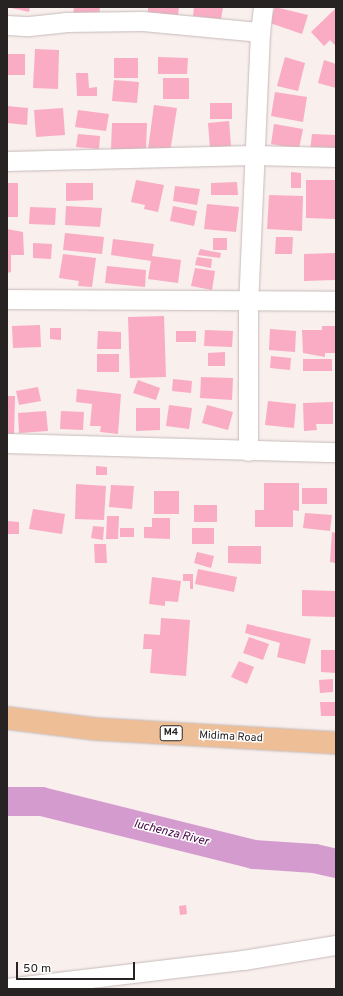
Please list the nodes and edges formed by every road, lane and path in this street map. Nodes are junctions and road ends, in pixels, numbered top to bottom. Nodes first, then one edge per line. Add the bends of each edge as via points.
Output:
1 (264, 7) edge
2 (7, 25) edge
3 (260, 32) junction
4 (253, 155) junction
5 (336, 157) edge
6 (7, 161) edge
7 (7, 299) edge
8 (336, 301) edge
9 (248, 302) junction
10 (7, 444) edge
11 (248, 451) junction
12 (336, 452) edge
13 (7, 718) edge
14 (336, 743) edge
15 (336, 945) edge
16 (7, 988) edge

1 - 3 street
2 - 3 street via 143,22
3 - 4 street
4 - 5 street
4 - 6 street
4 - 9 street
7 - 9 street
8 - 9 street
9 - 11 street
10 - 11 street
11 - 12 street
13 - 14 main road, Midima Road / M4 via 95,728
15 - 16 street via 243,960

